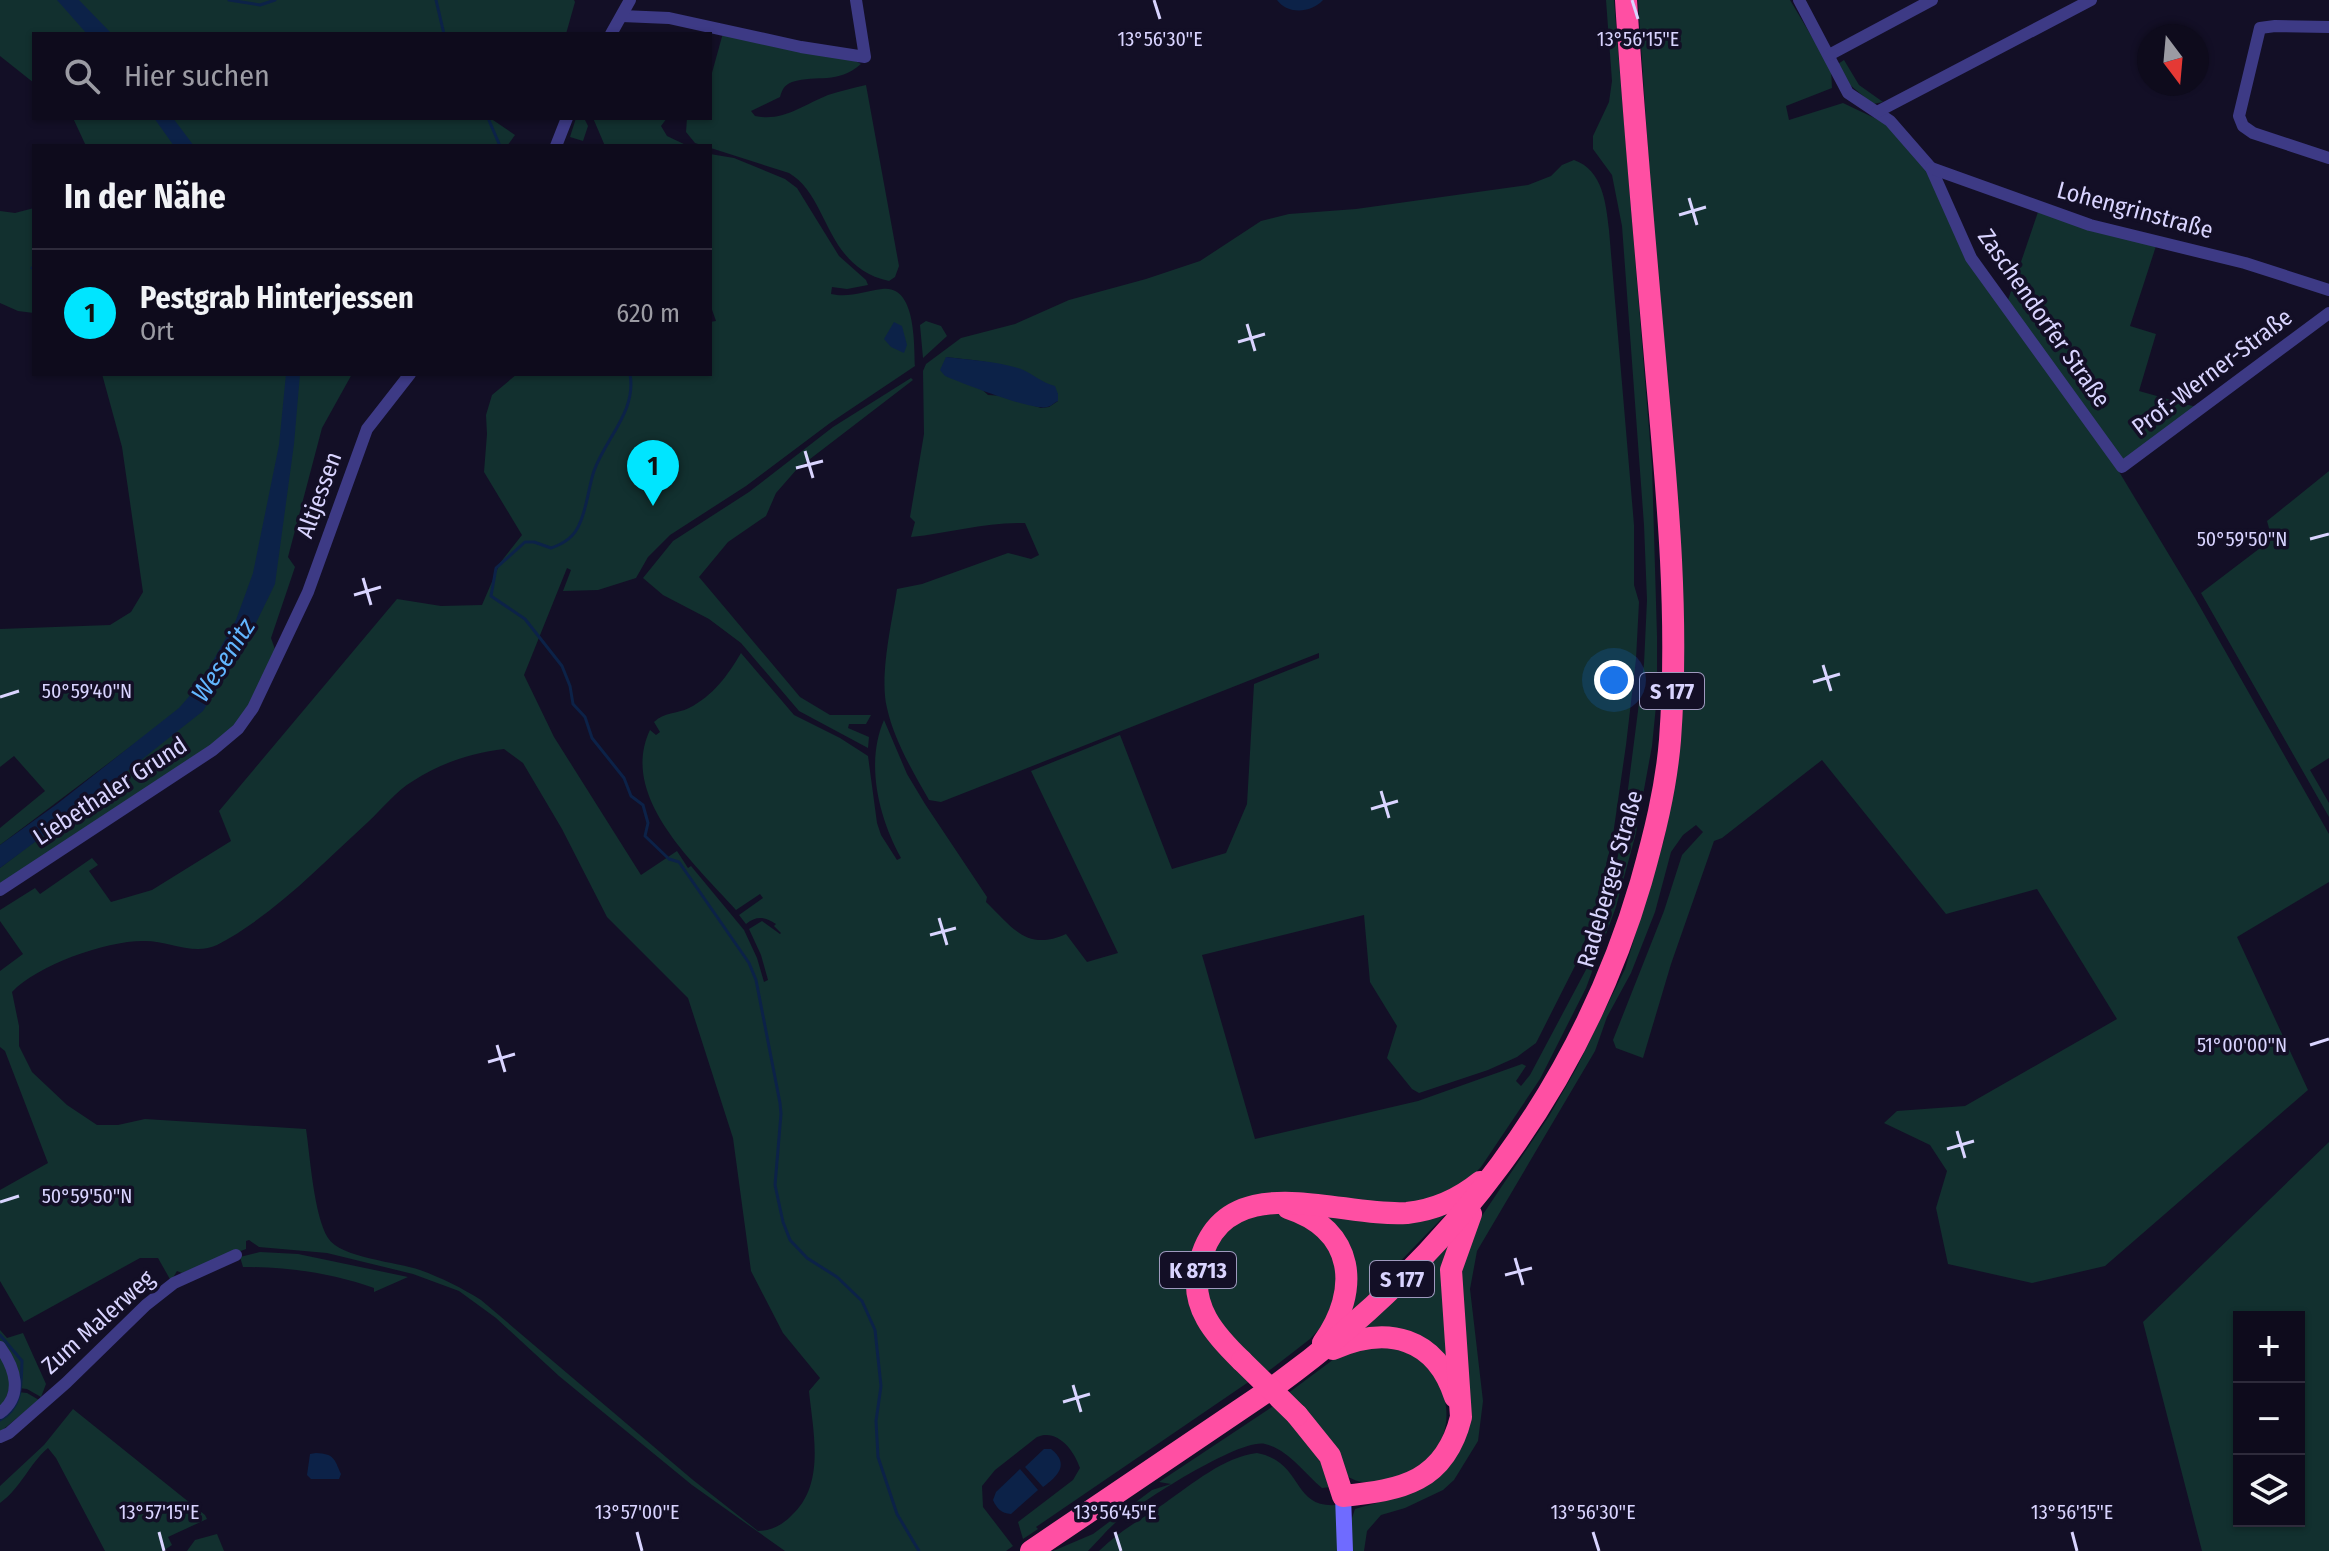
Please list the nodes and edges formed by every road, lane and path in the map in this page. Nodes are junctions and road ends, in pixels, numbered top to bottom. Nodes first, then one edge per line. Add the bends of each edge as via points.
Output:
1 (630, 0) edge
2 (856, 0) edge
3 (1626, 0) edge
4 (1799, 0) edge
5 (1932, 0) edge
6 (2091, 0) edge
7 (622, 16) junction
8 (2329, 27) edge
9 (612, 32) edge
10 (1829, 55) junction
11 (1877, 112) junction
12 (566, 120) edge
13 (557, 144) edge
14 (2329, 158) edge
15 (1931, 168) junction
16 (2329, 290) edge
17 (2329, 313) edge
18 (408, 376) edge
19 (2122, 467) joint
20 (286, 641) joint
21 (0, 890) edge
22 (1500, 1166) junction
23 (1483, 1188) junction
24 (1269, 1203) junction
25 (236, 1255) dead end
26 (0, 1347) edge
27 (1310, 1360) junction
28 (0, 1413) edge
29 (1459, 1427) junction
30 (0, 1437) edge
31 (1343, 1496) junction
32 (1038, 1546) edge
33 (1345, 1551) edge

1 - 7 street
2 - 7 street via 865,57 669,18
3 - 22 highway, Radeberger Straße / S 177 via 1665,464 1674,644 1668,755 1653,839 1606,985 1563,1071
4 - 10 street, Zaschendorfer Straße
5 - 10 street
6 - 11 street
7 - 9 street
8 - 14 street via 2260,28 2239,116 2253,133
10 - 11 street, Zaschendorfer Straße via 1848,93
11 - 15 street, Zaschendorfer Straße
12 - 13 street
15 - 16 street, Lohengrinstraße via 2090,225 2245,263
15 - 19 street, Zaschendorfer Straße via 1971,258
17 - 19 street, Prof.-Werner-Straße
18 - 20 street, Altjessen via 367,429
20 - 21 street, Liebethaler Grund via 238,729
22 - 23 highway, S 177
22 - 24 highway via 1465,1193 1425,1210 1391,1213
23 - 27 highway, S 177 via 1389,1293
23 - 29 highway via 1451,1270 1462,1404
24 - 27 highway via 1319,1221 1344,1257 1345,1302
24 - 31 highway, K 8713, bridge via 1234,1214 1215,1230 1196,1279 1203,1314 1216,1335 1297,1415 1330,1456
25 - 30 street, Zum Malerweg via 174,1283
26 - 28 street via 11,1365 15,1389
27 - 29 highway via 1364,1337 1402,1339 1439,1363 1452,1387
27 - 32 highway, S 177
29 - 31 highway via 1448,1452 1422,1478
31 - 33 street, K 8713

